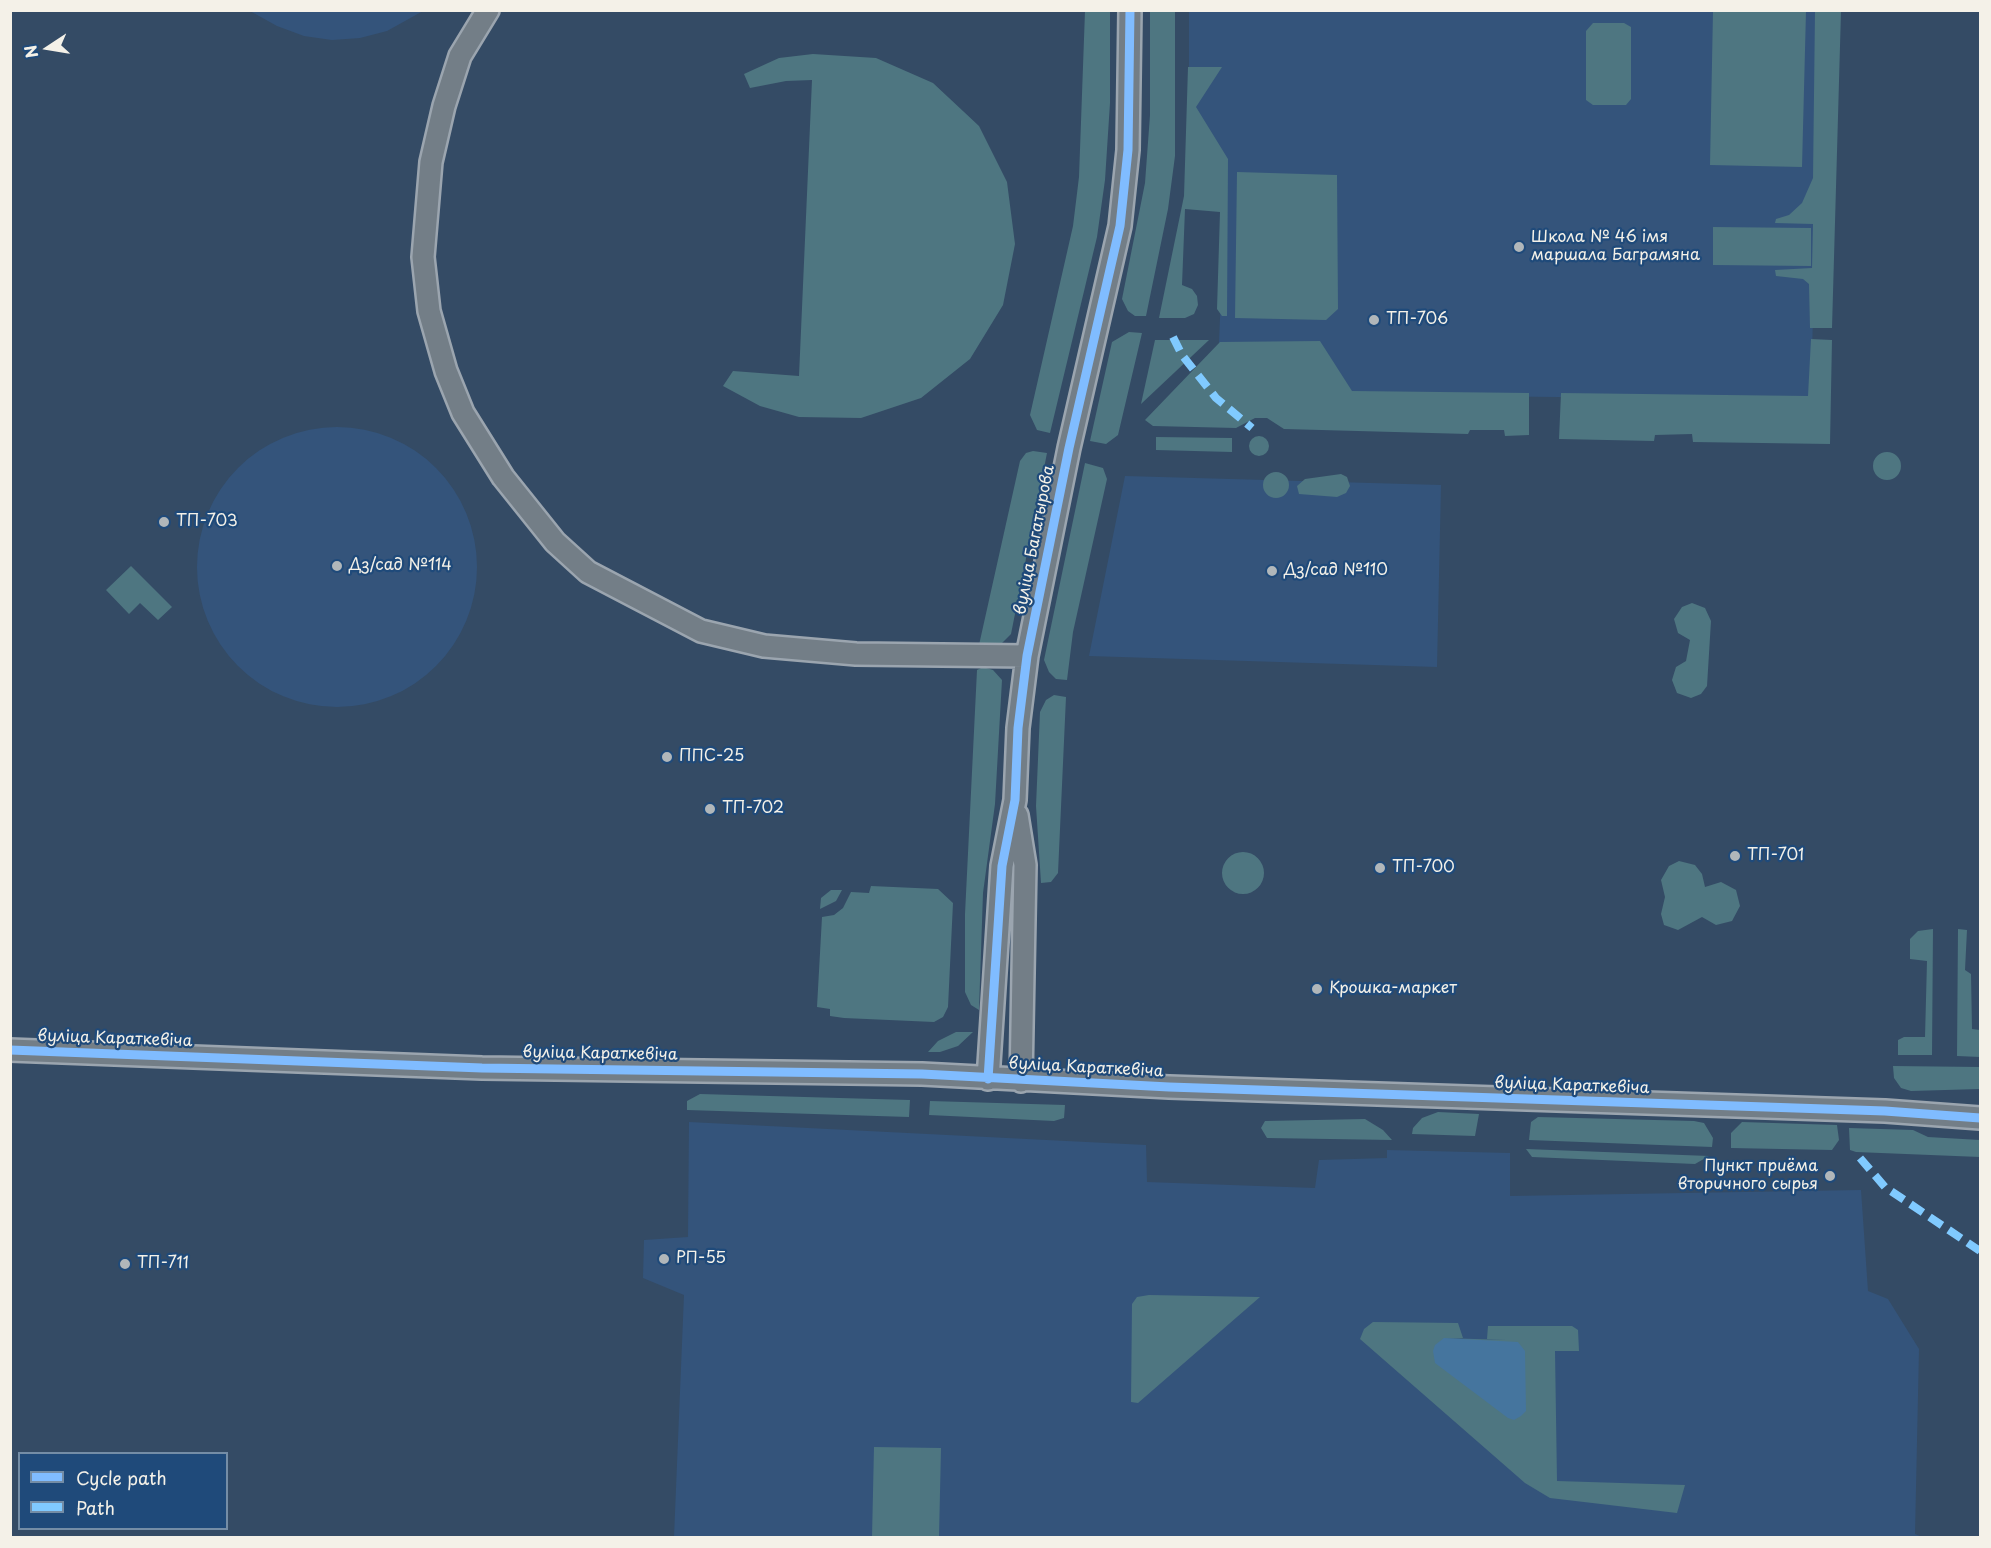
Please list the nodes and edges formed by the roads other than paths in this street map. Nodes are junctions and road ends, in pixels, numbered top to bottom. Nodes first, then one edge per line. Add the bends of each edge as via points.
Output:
1 (488, 10) edge
2 (1130, 10) edge
3 (1027, 656) junction
4 (1015, 800) junction
5 (10, 1050) edge
6 (988, 1079) junction
7 (1021, 1081) junction
8 (1980, 1118) edge

1 - 3 street via 460,56 431,162 423,257 429,311 463,413 503,477 555,542 588,572 701,631 764,646 856,654
2 - 3 street, вуліца Багатырова via 1128,150 1120,226
3 - 4 street, вуліца Багатырова
4 - 6 street, вуліца Багатырова via 1002,866
4 - 7 street, вуліца Багатырова via 1025,865
5 - 6 street, вуліца Караткевіча via 482,1068 766,1070
6 - 7 street, вуліца Караткевіча
7 - 8 street, вуліца Караткевіча

